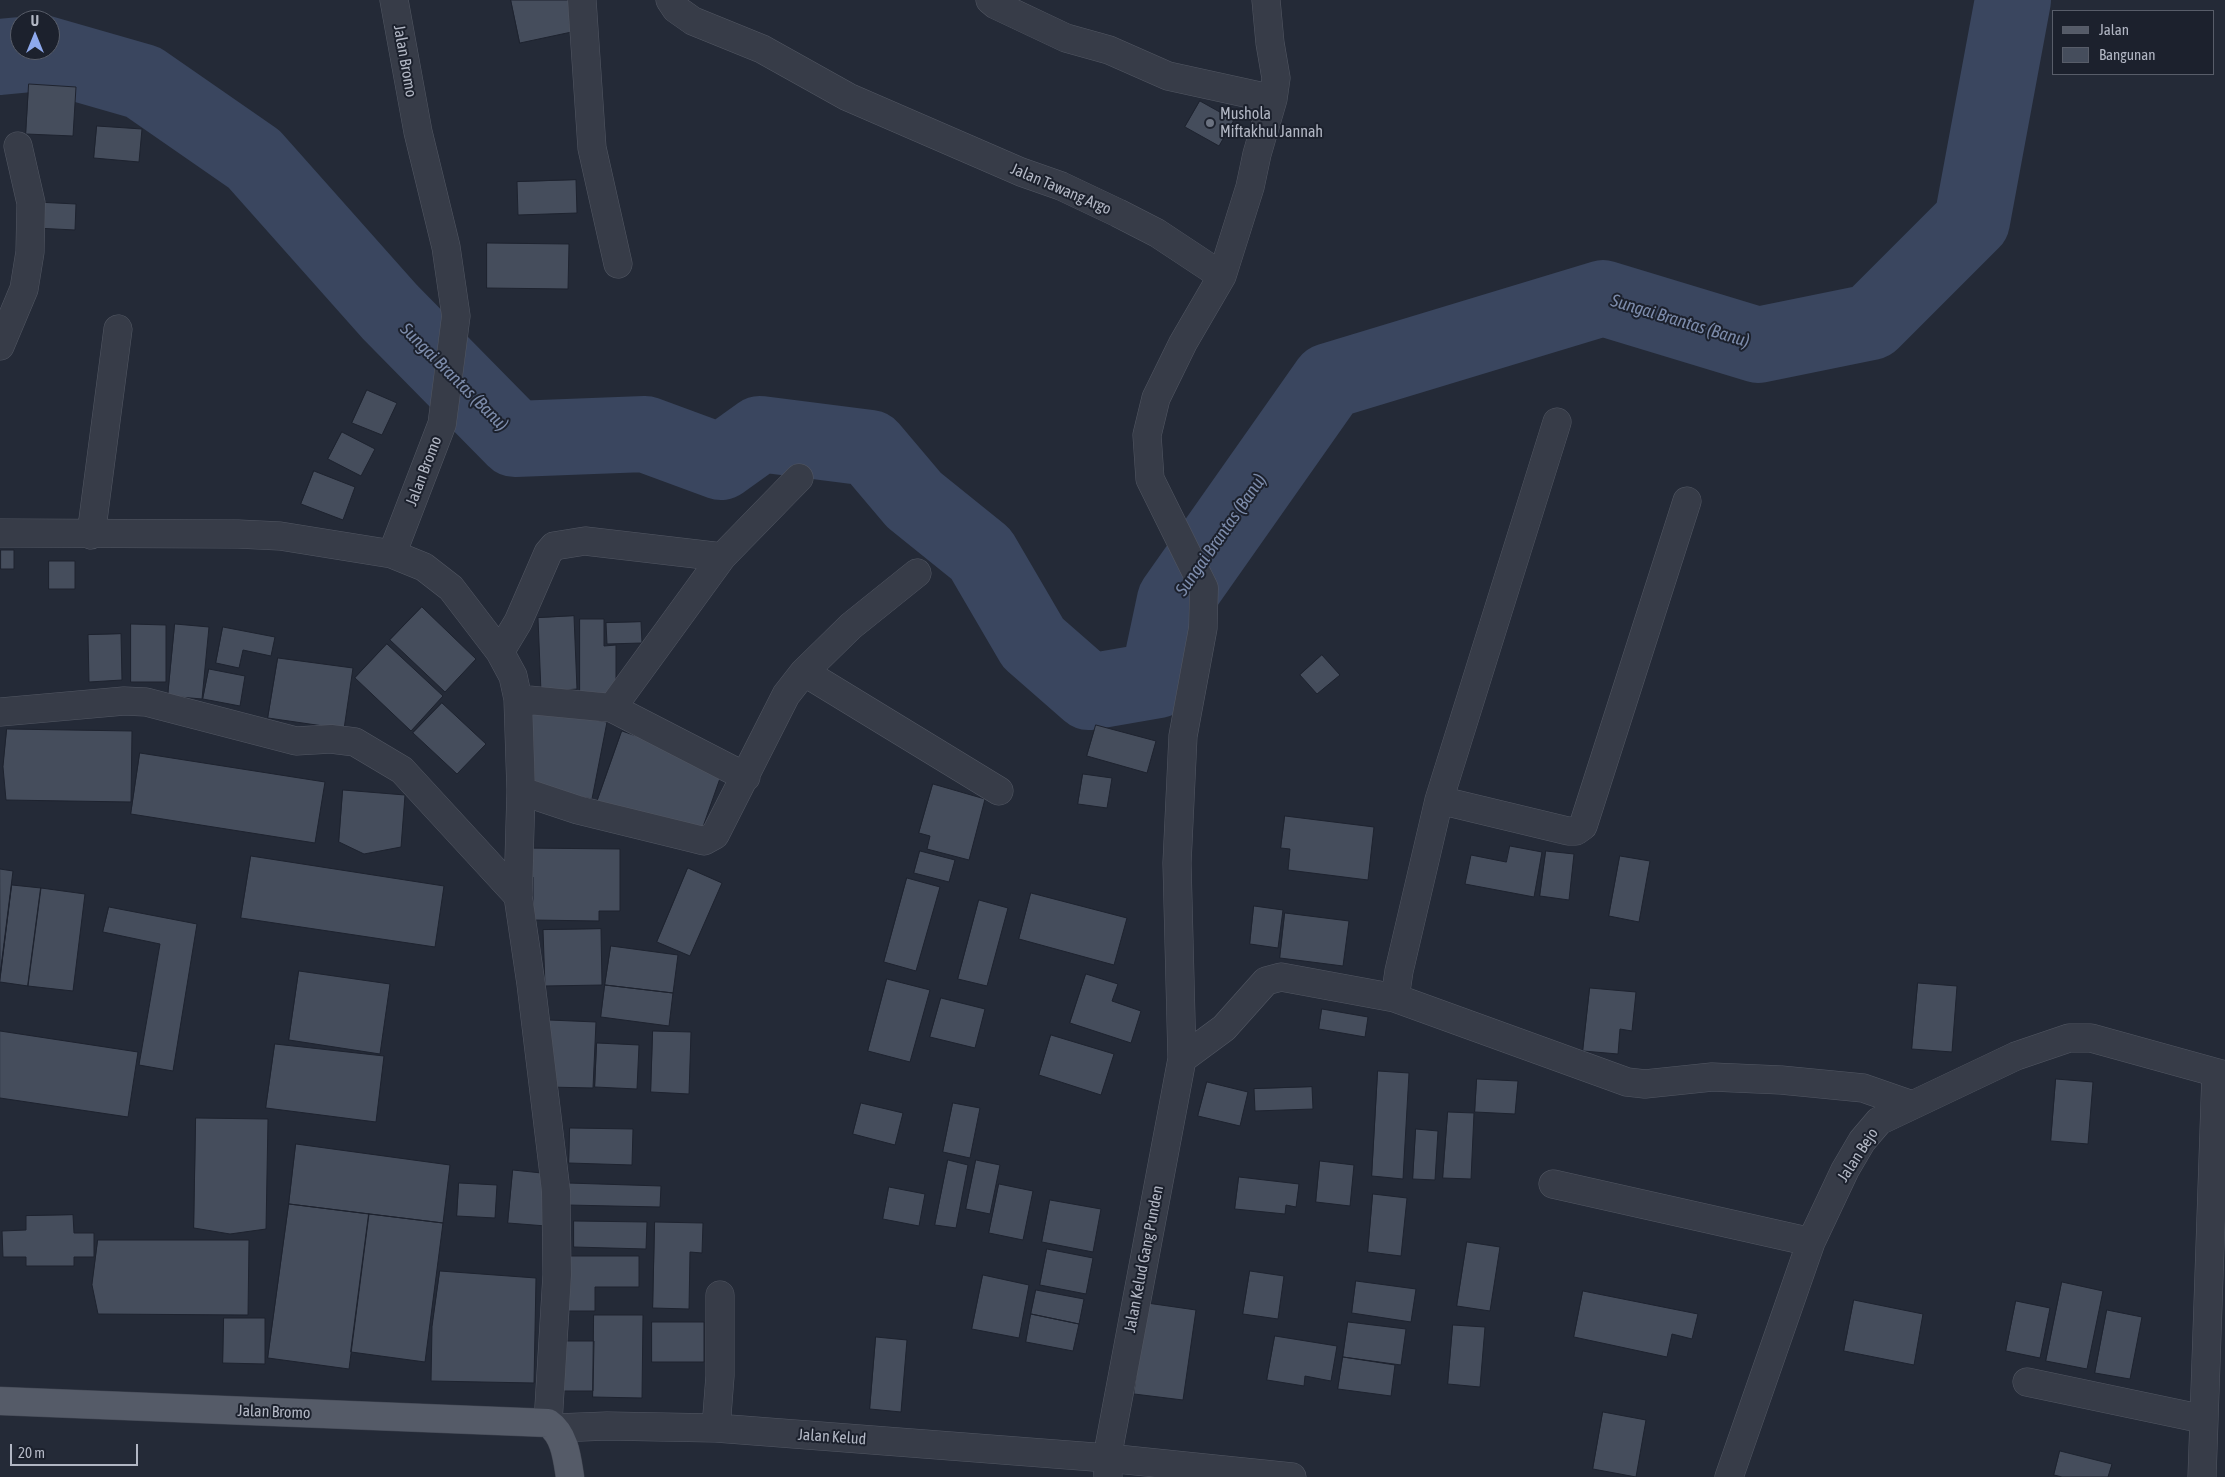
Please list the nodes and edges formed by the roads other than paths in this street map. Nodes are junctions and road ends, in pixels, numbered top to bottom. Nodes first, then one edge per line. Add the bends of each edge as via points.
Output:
1 (394, 0) edge
2 (582, 0) edge
3 (670, 0) edge
4 (990, 0) edge
5 (1266, 0) edge
6 (1273, 99) junction
7 (18, 146) dead end
8 (618, 264) dead end
9 (1222, 276) junction
10 (118, 330) dead end
11 (0, 346) edge
12 (1557, 422) dead end
13 (799, 478) dead end
14 (1687, 501) dead end
15 (0, 533) edge
16 (91, 535) junction
17 (392, 554) junction
18 (722, 557) junction
19 (917, 573) dead end
20 (500, 652) junction
21 (804, 672) junction
22 (518, 699) junction
23 (612, 708) junction
24 (0, 712) edge
25 (746, 777) junction
26 (521, 791) junction
27 (999, 791) dead end
28 (1439, 800) junction
29 (518, 896) junction
30 (1395, 998) junction
31 (1182, 1059) junction
32 (2220, 1074) edge
33 (1912, 1105) junction
34 (1553, 1184) dead end
35 (1811, 1242) junction
36 (720, 1295) dead end
37 (2027, 1382) dead end
38 (0, 1401) edge
39 (2203, 1419) junction
40 (552, 1426) junction
41 (716, 1428) junction
42 (1107, 1467) edge
43 (570, 1477) edge
44 (1292, 1477) edge
45 (1729, 1477) edge
46 (2202, 1477) edge

1 - 17 street, Jalan Bromo via 418,132 446,247 456,316 442,424
2 - 8 street via 592,148
3 - 9 street, Jalan Tawang Argo via 676,10 693,21 762,50 848,97 1021,172 1061,186 1149,229
4 - 6 street via 1066,38 1109,50 1168,76
5 - 6 street via 1276,78
6 - 9 street
7 - 11 street via 30,203 30,252 24,289
9 - 31 street, Jalan Kelud Gang Punden via 1156,398 1147,435 1150,479 1204,588 1203,628 1183,736 1178,863
10 - 16 street
12 - 28 street
13 - 18 street
14 - 28 street via 1583,826 1576,831 1568,830
15 - 16 street
16 - 17 street via 280,536
17 - 20 street via 424,567 451,588
18 - 20 street via 585,541 554,546
18 - 23 street
19 - 21 street via 851,626
20 - 22 street via 513,676
21 - 25 street via 786,695
21 - 27 street
22 - 23 street
22 - 26 street
23 - 25 street
24 - 29 street via 124,701 146,702 296,741 331,739 355,742 402,770
25 - 26 street via 715,835 704,841 578,810
26 - 29 street
28 - 30 street
29 - 40 street via 556,1190 558,1275
30 - 31 street via 1273,978 1266,981 1224,1028
30 - 33 street via 1627,1082 1645,1084 1712,1077 1781,1080 1863,1088
31 - 42 street, Jalan Kelud Gang Punden
32 - 33 street, Jalan Bejo via 2091,1038 2069,1038 2016,1056
32 - 39 street
33 - 35 street, Jalan Bejo via 1879,1121 1862,1141
34 - 35 street
35 - 45 street, Jalan Bejo
36 - 41 street
37 - 39 street
38 - 40 main road, Jalan Bromo
39 - 46 street
40 - 41 street, Jalan Kelud
40 - 43 main road via 565,1450
41 - 42 street, Jalan Kelud
42 - 44 street, Jalan Kelud

